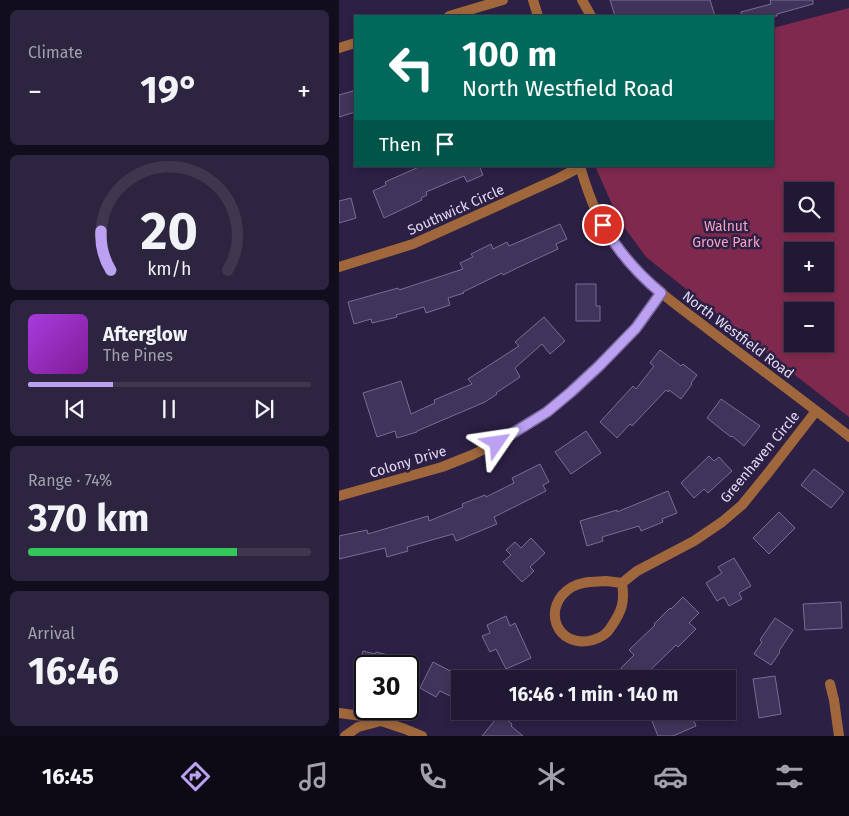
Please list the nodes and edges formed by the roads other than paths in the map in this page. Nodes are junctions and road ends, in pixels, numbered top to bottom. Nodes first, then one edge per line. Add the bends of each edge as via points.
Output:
1 (503, 0) edge
2 (533, 0) edge
3 (582, 0) edge
4 (452, 15) edge
5 (537, 15) edge
6 (590, 15) edge
7 (354, 43) edge
8 (339, 48) edge
9 (580, 167) edge
10 (339, 267) edge
11 (661, 293) junction
12 (816, 411) junction
13 (849, 437) edge
14 (339, 496) edge
15 (622, 583) junction
16 (830, 684) dead end
17 (339, 713) edge
18 (381, 721) junction
19 (345, 736) edge
20 (422, 736) edge
21 (839, 736) edge

1 - 4 street
2 - 5 street
3 - 6 street
7 - 8 street
9 - 10 street, Southwick Circle via 413,244
9 - 11 street, North Westfield Road via 588,194 610,237 623,255
11 - 12 street, North Westfield Road
11 - 14 street, Colony Drive via 636,328 547,412 472,455 442,467
12 - 13 street, North Westfield Road
12 - 15 street, Greenhaven Circle via 742,505 695,541 637,571
15 - 15 street via 585,582 572,587 556,605 557,628 563,635 581,642 607,633 620,613 624,595
16 - 21 street
17 - 18 street
18 - 19 street via 358,727
18 - 20 street

